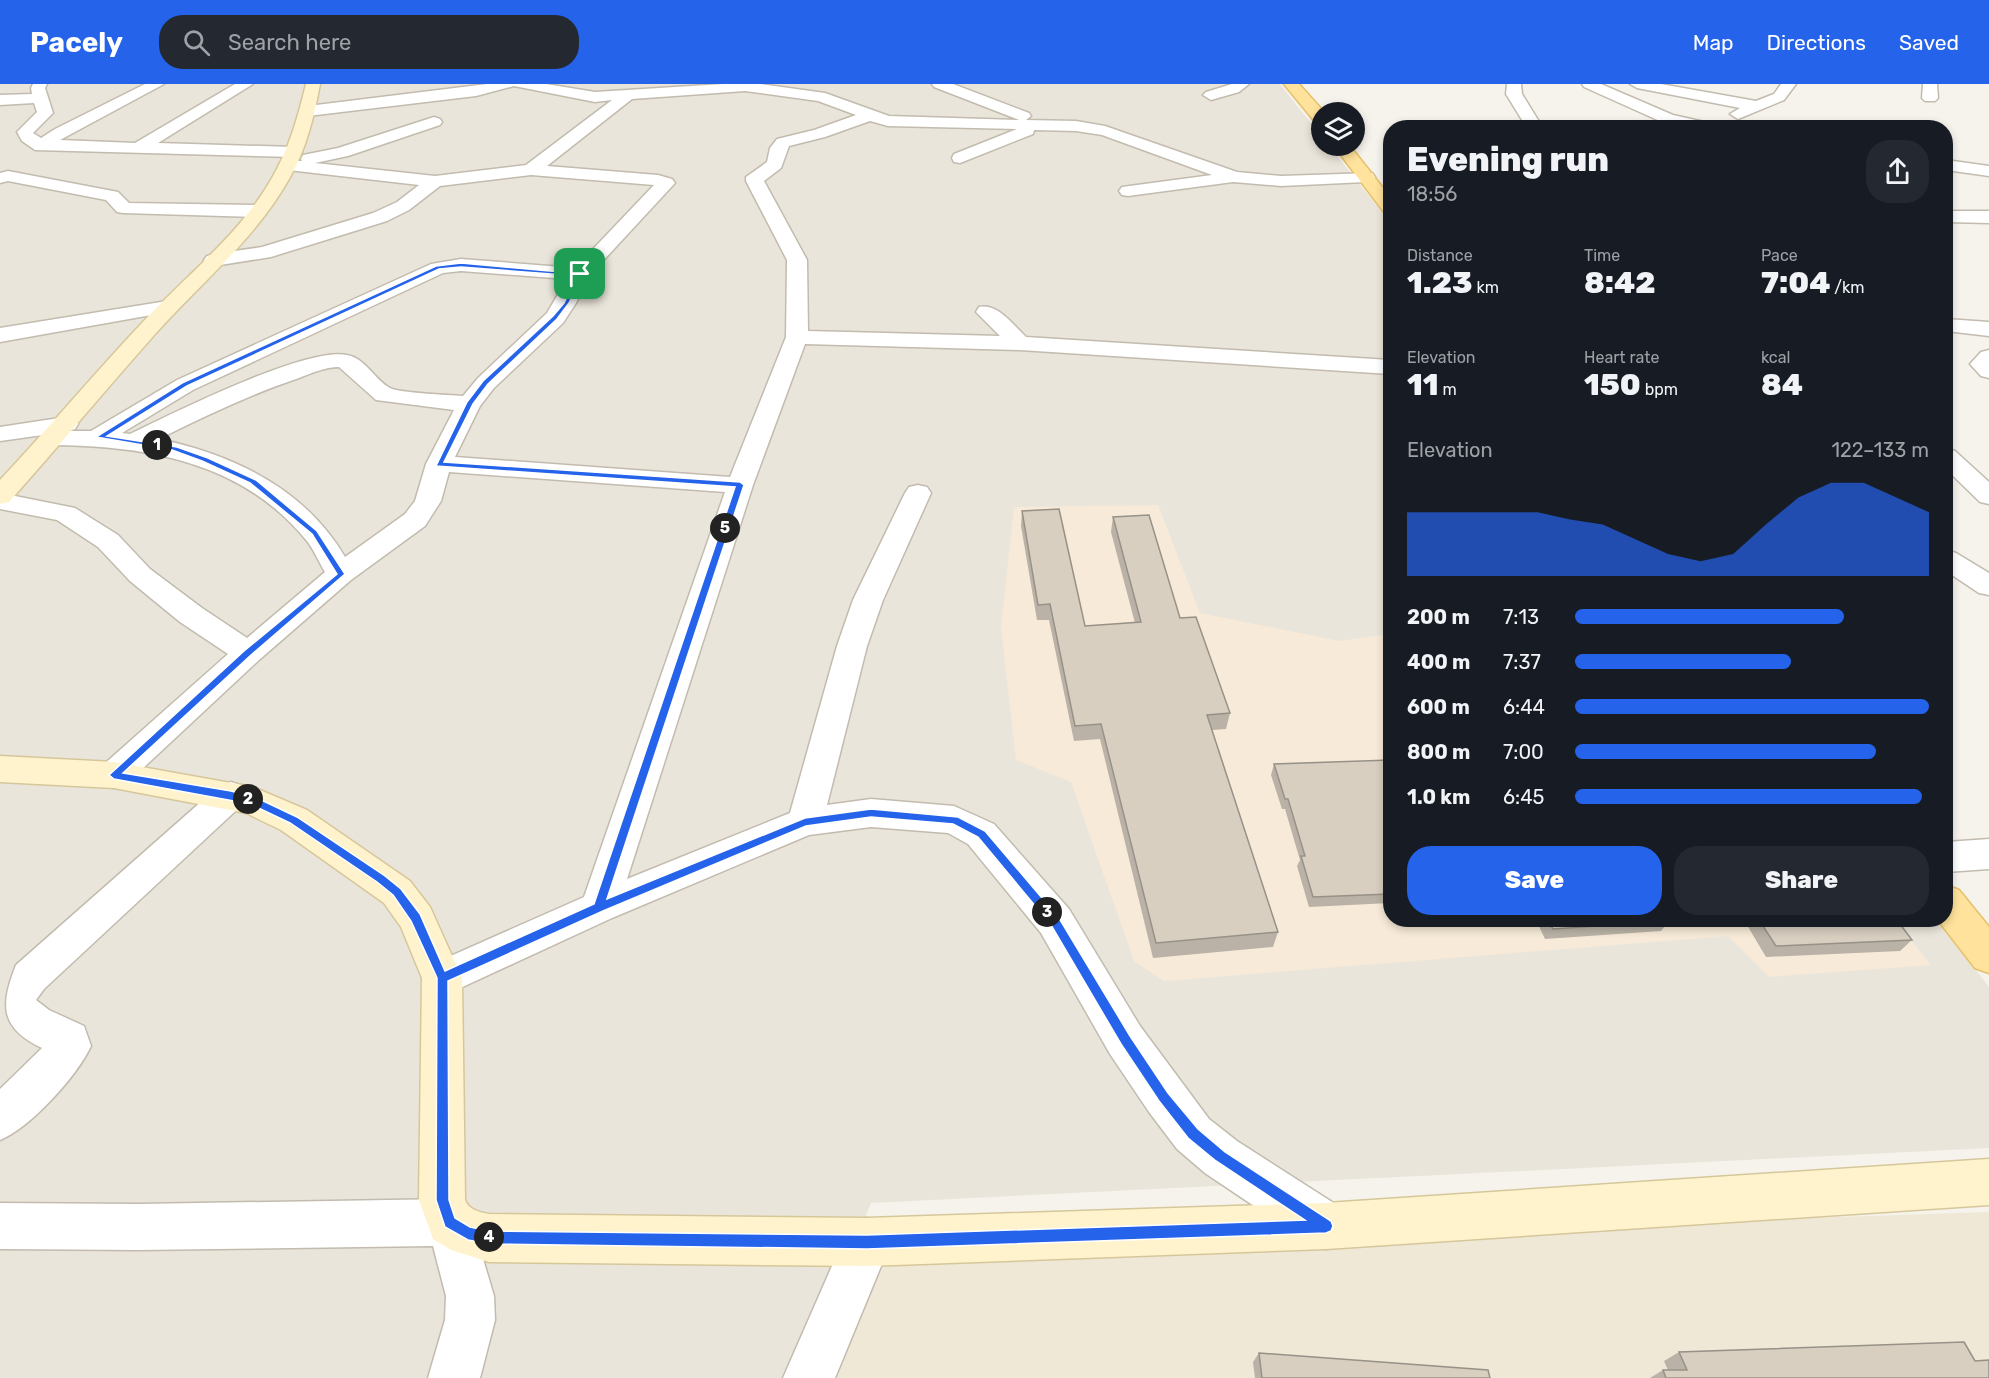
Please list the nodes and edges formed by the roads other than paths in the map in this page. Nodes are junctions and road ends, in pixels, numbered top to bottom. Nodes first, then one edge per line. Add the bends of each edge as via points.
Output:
1 (157, 84) edge
2 (246, 84) edge
3 (313, 84) edge
4 (508, 84) edge
5 (520, 84) edge
6 (812, 84) edge
7 (939, 84) edge
8 (1242, 84) edge
9 (1291, 84) edge
10 (1514, 84) edge
11 (1589, 84) edge
12 (1637, 84) edge
13 (1789, 84) edge
14 (750, 86) edge
15 (40, 91) edge
16 (1211, 95) dead end
17 (627, 96) junction
18 (832, 99) junction
19 (0, 100) edge
20 (1757, 106) junction
21 (1311, 107) edge
22 (309, 111) junction
23 (868, 116) junction
24 (1529, 120) edge
25 (1677, 120) edge
26 (1722, 120) edge
27 (434, 122) dead end
28 (1040, 126) junction
29 (43, 145) junction
30 (138, 148) junction
31 (1350, 156) edge
32 (960, 158) dead end
33 (290, 160) junction
34 (1953, 166) edge
35 (531, 170) junction
36 (1989, 171) edge
37 (1235, 177) junction
38 (1366, 177) junction
39 (3, 179) edge
40 (435, 181) junction
41 (1128, 191) dead end
42 (1383, 196) edge
43 (258, 211) junction
44 (1953, 217) edge
45 (1989, 217) edge
46 (214, 260) junction
47 (580, 274) junction
48 (167, 307) junction
49 (987, 312) dead end
50 (1953, 326) edge
51 (1989, 329) edge
52 (0, 335) edge
53 (797, 337) junction
54 (1020, 343) junction
55 (1989, 357) edge
56 (1383, 367) edge
57 (1989, 371) edge
58 (470, 404) junction
59 (59, 431) junction
60 (0, 435) edge
61 (99, 437) junction
62 (136, 441) junction
63 (1953, 463) edge
64 (439, 464) junction
65 (740, 485) junction
66 (918, 493) dead end
67 (0, 496) edge
68 (1989, 496) edge
69 (0, 501) edge
70 (1953, 563) edge
71 (341, 574) junction
72 (1989, 586) edge
73 (248, 653) junction
74 (0, 769) edge
75 (114, 775) junction
76 (231, 795) junction
77 (805, 822) junction
78 (1989, 854) edge
79 (1953, 857) edge
80 (599, 907) junction
81 (1953, 910) edge
82 (1989, 956) edge
83 (442, 978) junction
84 (0, 1119) edge
85 (1989, 1182) edge
86 (450, 1222) junction
87 (0, 1226) edge
88 (1326, 1226) junction
89 (867, 1242) junction
90 (454, 1378) edge
91 (809, 1378) edge

1 - 29 street
2 - 30 street
3 - 22 street
4 - 22 street
5 - 17 street via 595,97
6 - 18 street
7 - 28 street
8 - 16 street
9 - 21 main road
10 - 24 street via 1514,94
11 - 25 street
12 - 20 street
13 - 20 street via 1779,97
14 - 17 street
14 - 18 street
15 - 19 street
15 - 29 street via 45,113 25,132 28,138
17 - 35 street
18 - 23 street
20 - 26 street
22 - 33 street
23 - 28 street via 888,121
23 - 53 street via 783,142 775,165 755,177 797,260
27 - 33 street via 342,152
28 - 32 street
28 - 37 street via 1076,126 1105,132
29 - 30 street
29 - 39 street via 21,159
30 - 33 street
31 - 38 main road
33 - 40 street
33 - 43 street
34 - 36 street
35 - 40 street
35 - 47 street via 666,183
37 - 38 street via 1281,181
37 - 41 street
38 - 42 main road
39 - 43 street via 112,196 123,208 136,210
40 - 46 street via 403,206 380,217 264,253
43 - 46 street
44 - 45 street
46 - 48 street
47 - 58 street via 555,318 486,383
47 - 61 street via 461,265 438,268 185,385
48 - 52 street
48 - 59 street
49 - 54 street
50 - 51 street
53 - 54 street
53 - 65 street
54 - 56 street
55 - 57 street via 1981,364
58 - 62 street via 384,395 346,362 338,360 266,382
58 - 64 street
59 - 60 street
59 - 61 street
59 - 67 street
61 - 62 street
62 - 71 street via 174,448 253,481 315,533
63 - 68 street
64 - 65 street
64 - 71 street via 428,501 415,520
65 - 80 street
66 - 77 street via 858,627
69 - 73 street via 65,513 108,541 140,575 191,615
70 - 72 street
71 - 73 street
73 - 75 street
74 - 75 street
75 - 76 street
76 - 83 street via 294,820 397,892 416,918
76 - 84 street via 25,984 16,997 20,1015 69,1040 70,1046
77 - 80 street
77 - 88 street via 871,813 924,816 954,820 981,834 1055,921 1125,1040 1193,1134
78 - 79 street
80 - 83 street
81 - 82 main road
83 - 86 street via 442,1200
85 - 88 street
86 - 87 street
86 - 89 street via 468,1233 489,1238
86 - 90 street via 470,1296 470,1320
88 - 89 street
89 - 91 street

